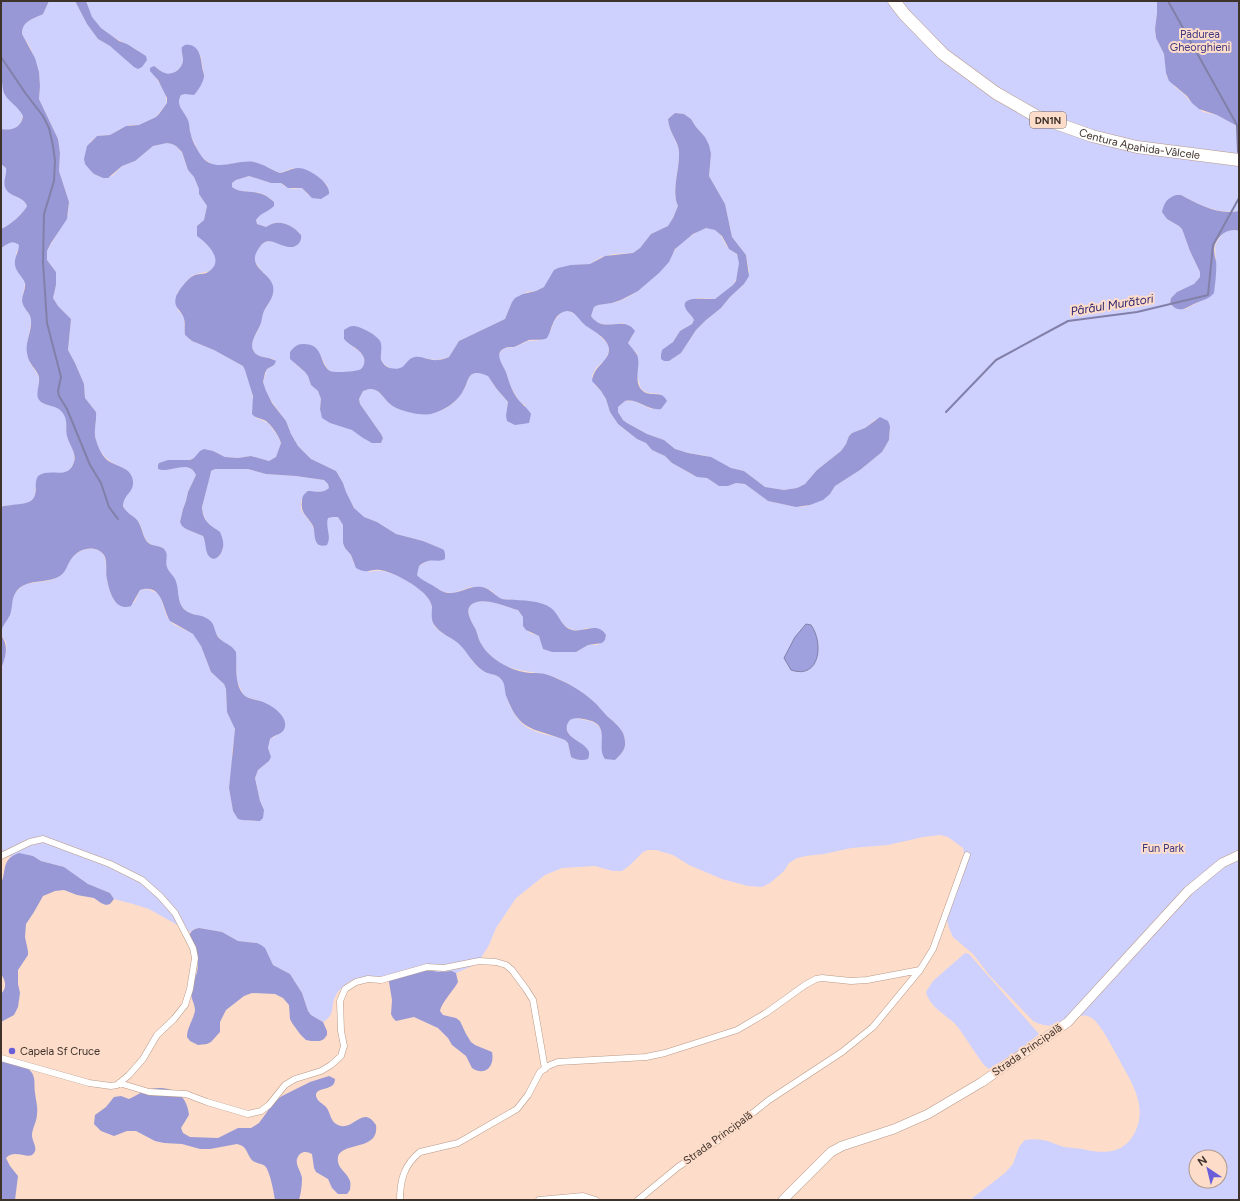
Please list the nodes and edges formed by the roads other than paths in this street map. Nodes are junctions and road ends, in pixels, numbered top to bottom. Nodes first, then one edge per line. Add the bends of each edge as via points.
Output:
1 (894, 1) edge
2 (1239, 160) edge
3 (967, 855) dead end
4 (1239, 855) edge
5 (1, 856) edge
6 (920, 970) junction
7 (1, 1058) edge
8 (545, 1068) junction
9 (119, 1083) junction
10 (400, 1200) edge
11 (539, 1200) edge
12 (596, 1200) edge
13 (638, 1200) edge
14 (783, 1200) edge

1 - 2 highway, Centura Apahida-Vâlcele / DN1N via 943,54 996,93 1036,116 1092,136 1137,147
3 - 6 street, Strada Principală via 933,949
4 - 14 street, Strada Principală via 1222,863 1188,891 1068,1022 982,1082 928,1114 831,1152
5 - 9 street via 30,842 43,839 110,864 142,880 160,896 175,913 188,937 195,958 185,1005 157,1035 143,1060
6 - 8 street via 867,980 816,979 766,1014 737,1030 646,1057 558,1062
6 - 13 street, Strada Principală via 873,1027 842,1052 768,1100
7 - 9 street via 89,1083 110,1086
8 - 9 street via 533,1000 506,965 479,962 427,968 381,980 368,979 356,982 345,989 340,1001 344,1046 341,1056 321,1071 285,1085 261,1111 248,1114 186,1094 149,1092
8 - 10 street via 517,1109 458,1143 420,1152 415,1156 400,1182
11 - 12 street via 583,1196

